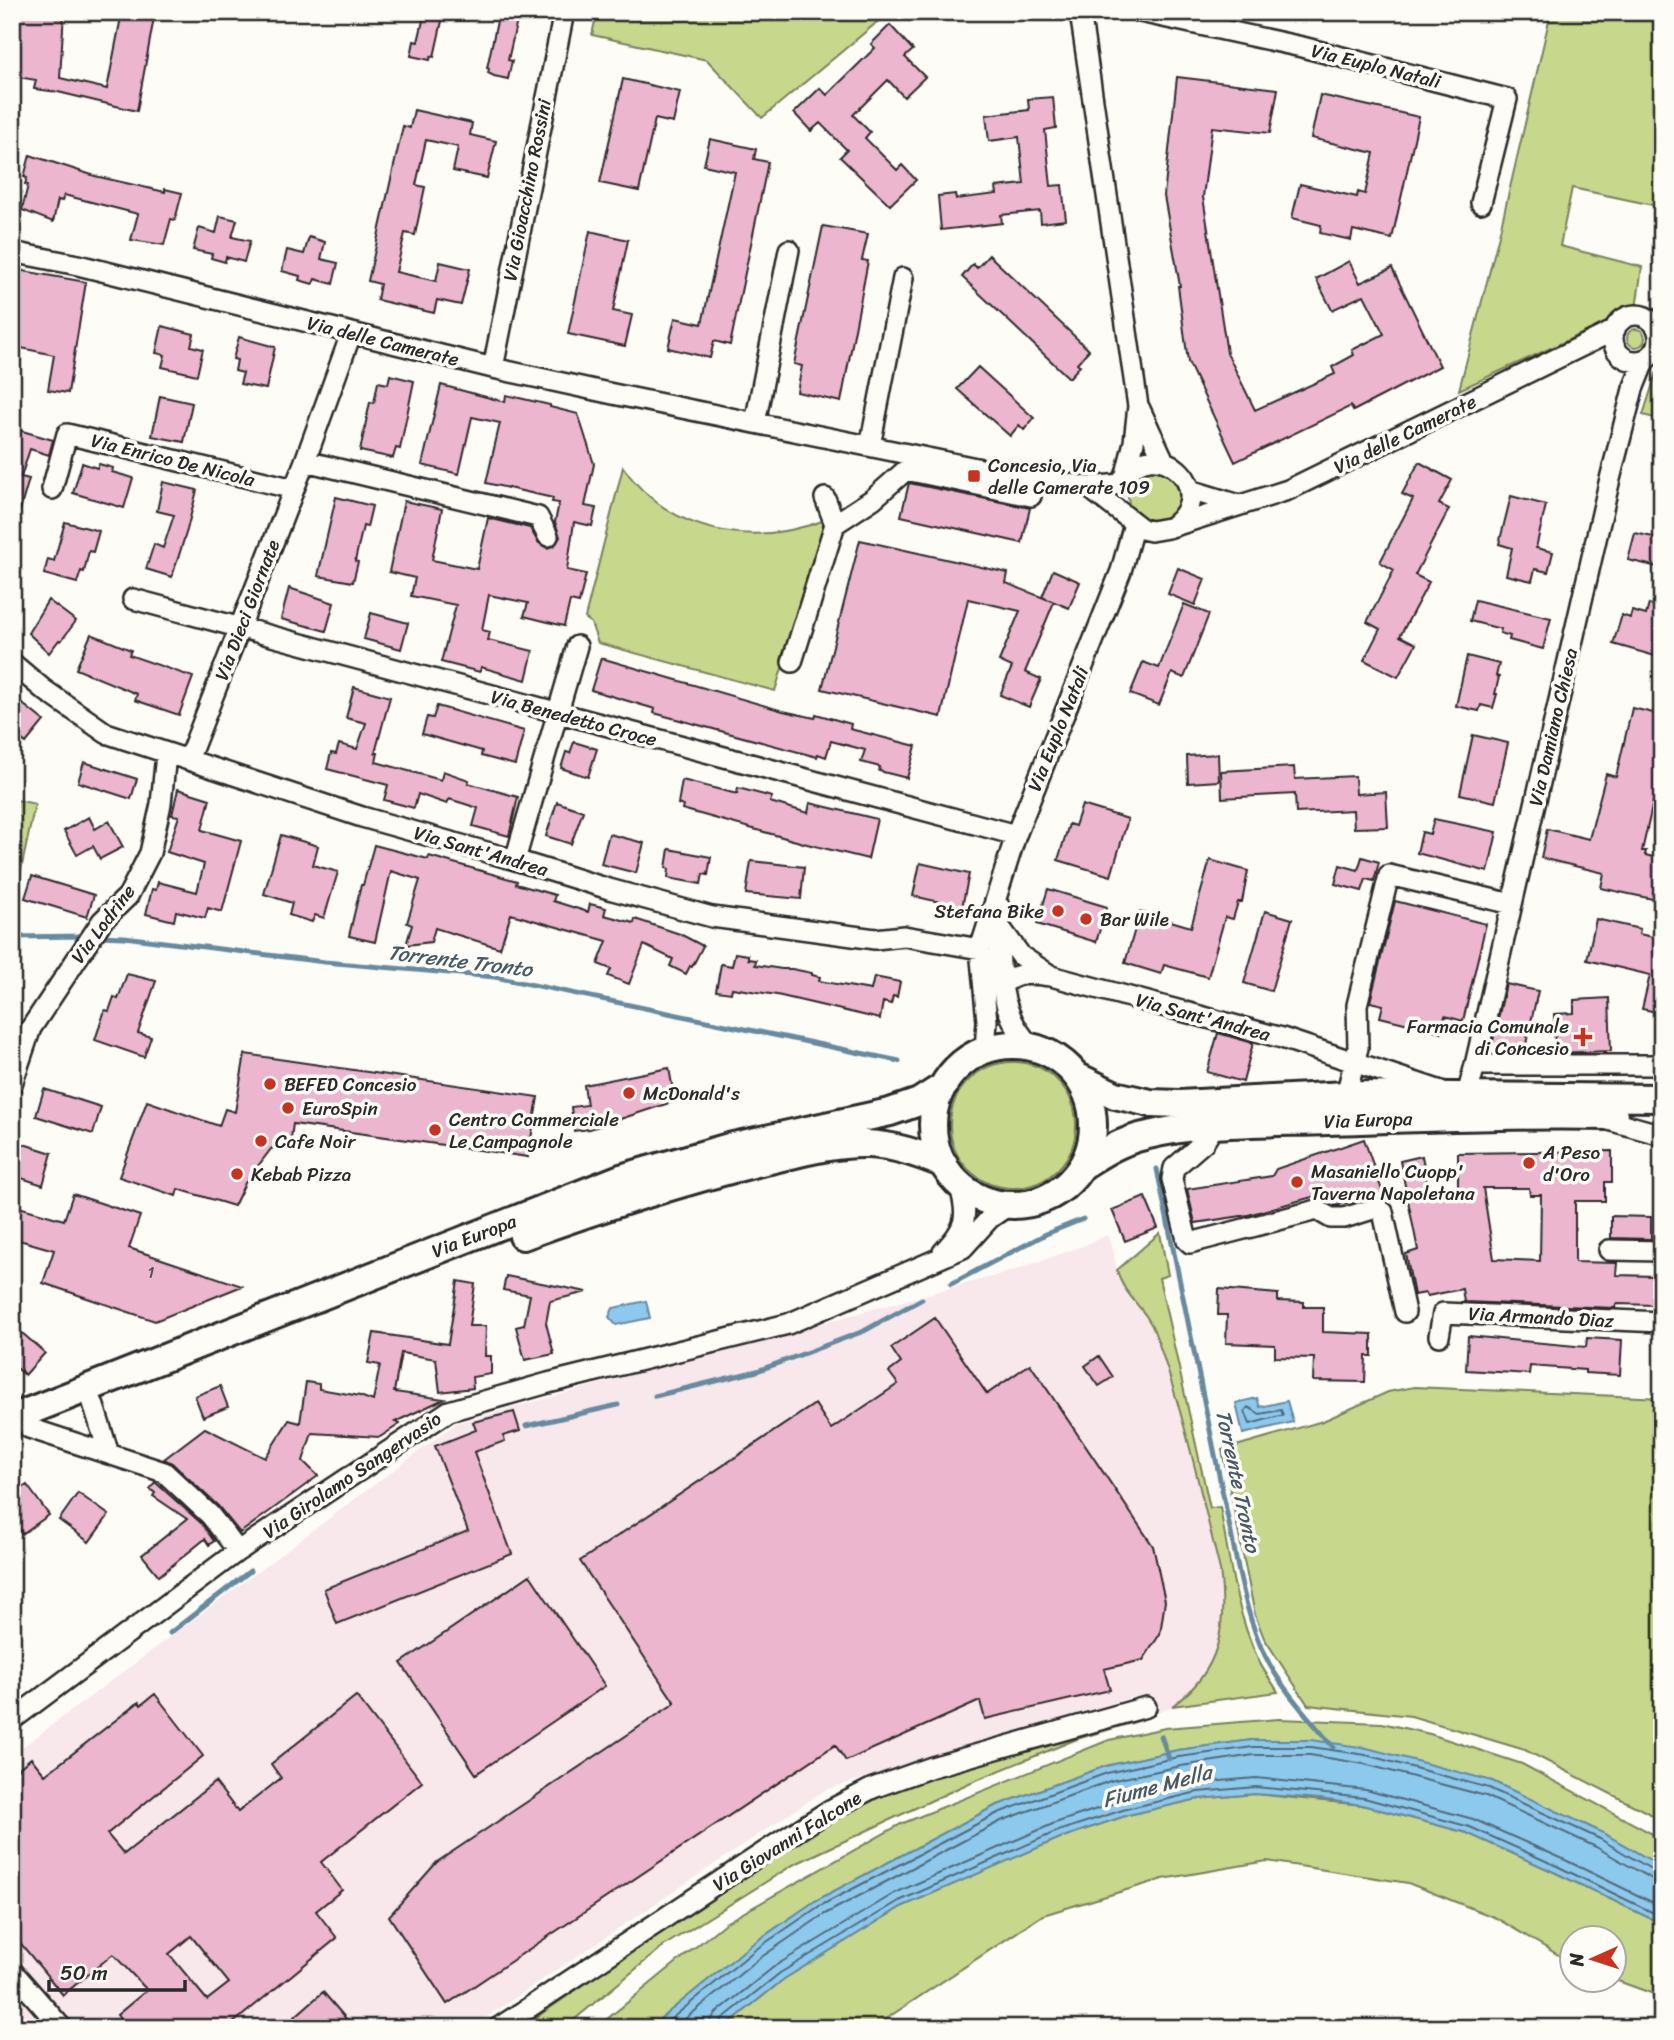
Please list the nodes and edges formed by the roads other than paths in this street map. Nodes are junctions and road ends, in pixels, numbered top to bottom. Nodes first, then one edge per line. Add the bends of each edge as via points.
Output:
1 (564, 12) edge
2 (1080, 12) edge
3 (1140, 12) edge
4 (1481, 203) dead end
5 (789, 250) dead end
6 (12, 252) edge
7 (903, 278) dead end
8 (1659, 326) edge
9 (1615, 330) junction
10 (351, 334) junction
11 (1568, 353) junction
12 (1641, 353) edge
13 (492, 368) junction
14 (1138, 406) junction
15 (755, 423) junction
16 (870, 446) junction
17 (305, 461) junction
18 (1164, 461) junction
19 (1124, 479) junction
20 (1088, 487) junction
21 (52, 489) dead end
22 (294, 489) junction
23 (1190, 490) junction
24 (1031, 496) dead end
25 (825, 498) dead end
26 (1239, 505) junction
27 (1130, 521) junction
28 (835, 524) junction
29 (1167, 528) junction
30 (548, 536) dead end
31 (1121, 570) junction
32 (133, 599) dead end
33 (240, 628) junction
34 (577, 646) dead end
35 (792, 662) dead end
36 (12, 663) edge
37 (558, 713) junction
38 (166, 754) junction
39 (188, 760) junction
40 (1016, 835) junction
41 (515, 860) junction
42 (1000, 888) junction
43 (1513, 904) junction
44 (1000, 927) junction
45 (980, 949) junction
46 (1051, 976) junction
47 (1002, 985) junction
48 (1031, 1046) junction
49 (985, 1050) junction
50 (1354, 1062) junction
51 (1475, 1065) junction
52 (1662, 1065) edge
53 (1078, 1077) junction
54 (12, 1084) edge
55 (944, 1086) junction
56 (1346, 1095) junction
57 (1461, 1095) junction
58 (1662, 1098) edge
59 (1594, 1115) junction
60 (1662, 1116) edge
61 (1215, 1125) junction
62 (1662, 1135) edge
63 (1082, 1166) junction
64 (951, 1174) junction
65 (1009, 1205) junction
66 (1609, 1250) dead end
67 (1662, 1251) edge
68 (937, 1258) junction
69 (1405, 1312) dead end
70 (1662, 1322) edge
71 (1438, 1336) dead end
72 (93, 1403) junction
73 (18, 1427) edge
74 (109, 1454) junction
75 (239, 1551) junction
76 (1146, 1707) dead end
77 (12, 1720) edge
78 (12, 1971) edge
79 (62, 2028) edge
80 (498, 2028) edge

1 - 13 street, Via Gioacchino Rossini
2 - 14 street
3 - 4 street, Via Euplo Natali via 1507,99
5 - 15 street
6 - 10 street, Via delle Camerate
7 - 16 street
8 - 9 street, Via delle Camerate via 1636,315 1627,317
8 - 12 street, Via delle Camerate via 1659,341
9 - 11 street, Via delle Camerate
9 - 12 street via 1613,341
10 - 13 street, Via delle Camerate
10 - 17 street, Via Dieci Giornate
11 - 12 street, Via delle Camerate
11 - 26 street, Via delle Camerate via 1288,490
12 - 43 street, Via Damiano Chiesa
13 - 15 street, Via delle Camerate
14 - 18 street
14 - 19 street
15 - 16 street, Via delle Camerate
16 - 20 street, Via delle Camerate
17 - 22 street, Via Dieci Giornate
17 - 30 street via 538,517
18 - 19 street, Via delle Camerate via 1137,464
18 - 23 street via 1181,472
19 - 20 street, Via delle Camerate
19 - 27 street via 1120,502
20 - 27 street, Via delle Camerate
21 - 22 street, Via Enrico De Nicola via 67,434
22 - 33 street, Via Dieci Giornate
23 - 26 street
23 - 29 street via 1180,520
24 - 28 street via 906,470
25 - 28 street
26 - 29 street, Via delle Camerate
27 - 29 street, Via delle Camerate via 1151,531
27 - 31 street, Via Euplo Natali
28 - 35 street
29 - 31 street, Via Euplo Natali
31 - 40 street, Via Euplo Natali
32 - 33 street, Via Benedetto Croce
33 - 37 street, Via Benedetto Croce
33 - 39 street, Via Dieci Giornate
34 - 37 street
36 - 38 street, Via Sant'Andrea via 106,733
37 - 40 street, Via Benedetto Croce
37 - 41 street
38 - 39 street, Via Sant'Andrea
38 - 54 street, Via Lodrine via 150,853 128,896 102,921 31,1028
39 - 41 street, Via Sant'Andrea via 362,817
40 - 42 street, Via Euplo Natali
41 - 45 street, Via Sant'Andrea via 712,916 875,939 904,936
42 - 44 street, Via Euplo Natali
42 - 45 street, Via Euplo Natali
43 - 50 street via 1389,875 1357,1005
43 - 51 street, Via Damiano Chiesa
44 - 46 street, Via Sant'Andrea via 1021,956
44 - 47 street, Via Euplo Natali
45 - 49 street, Via Euplo Natali
46 - 47 street, Via Sant'Andrea via 1022,974
46 - 50 street, Via Sant'Andrea
47 - 48 street, Via Euplo Natali via 1011,1019
48 - 49 main road, Via Europa
48 - 53 main road, Via Europa via 1057,1057
49 - 55 main road, Via Europa via 961,1064
50 - 56 street
50 - 57 street, Via Sant'Andrea
51 - 52 street
51 - 57 street
53 - 56 main road, Via Europa via 1115,1095 1150,1102
53 - 63 main road, Via Europa via 1093,1121
55 - 64 main road, Via Europa via 933,1125 938,1152
55 - 73 main road, Via Europa via 919,1102 890,1112 729,1147 621,1178
56 - 57 main road, Via Europa
57 - 58 main road, Via Europa
59 - 60 main road, Via Europa
59 - 61 main road, Via Europa
59 - 62 street
61 - 63 main road, Via Europa via 1141,1136
61 - 69 street via 1204,1142 1174,1168 1172,1179 1190,1243 1317,1210 1331,1218 1344,1218 1376,1208 1383,1212
63 - 65 main road, Via Europa via 1051,1195
64 - 65 main road, Via Europa via 974,1194
64 - 68 street, Via Girolamo Sangervasio via 966,1205 964,1225
64 - 72 main road, Via Europa via 893,1146 842,1145 691,1180 501,1244
65 - 68 street, Via Girolamo Sangervasio via 963,1248
66 - 67 street
68 - 75 street, Via Girolamo Sangervasio via 788,1324 449,1411
70 - 71 street, Via Armando Diaz via 1443,1313
72 - 73 main road, Via Europa
72 - 74 street
73 - 74 street
74 - 75 street via 164,1472 210,1515
75 - 77 street, Via Girolamo Sangervasio
76 - 80 street, Via Giovanni Falcone via 873,1788 830,1810
78 - 79 street

